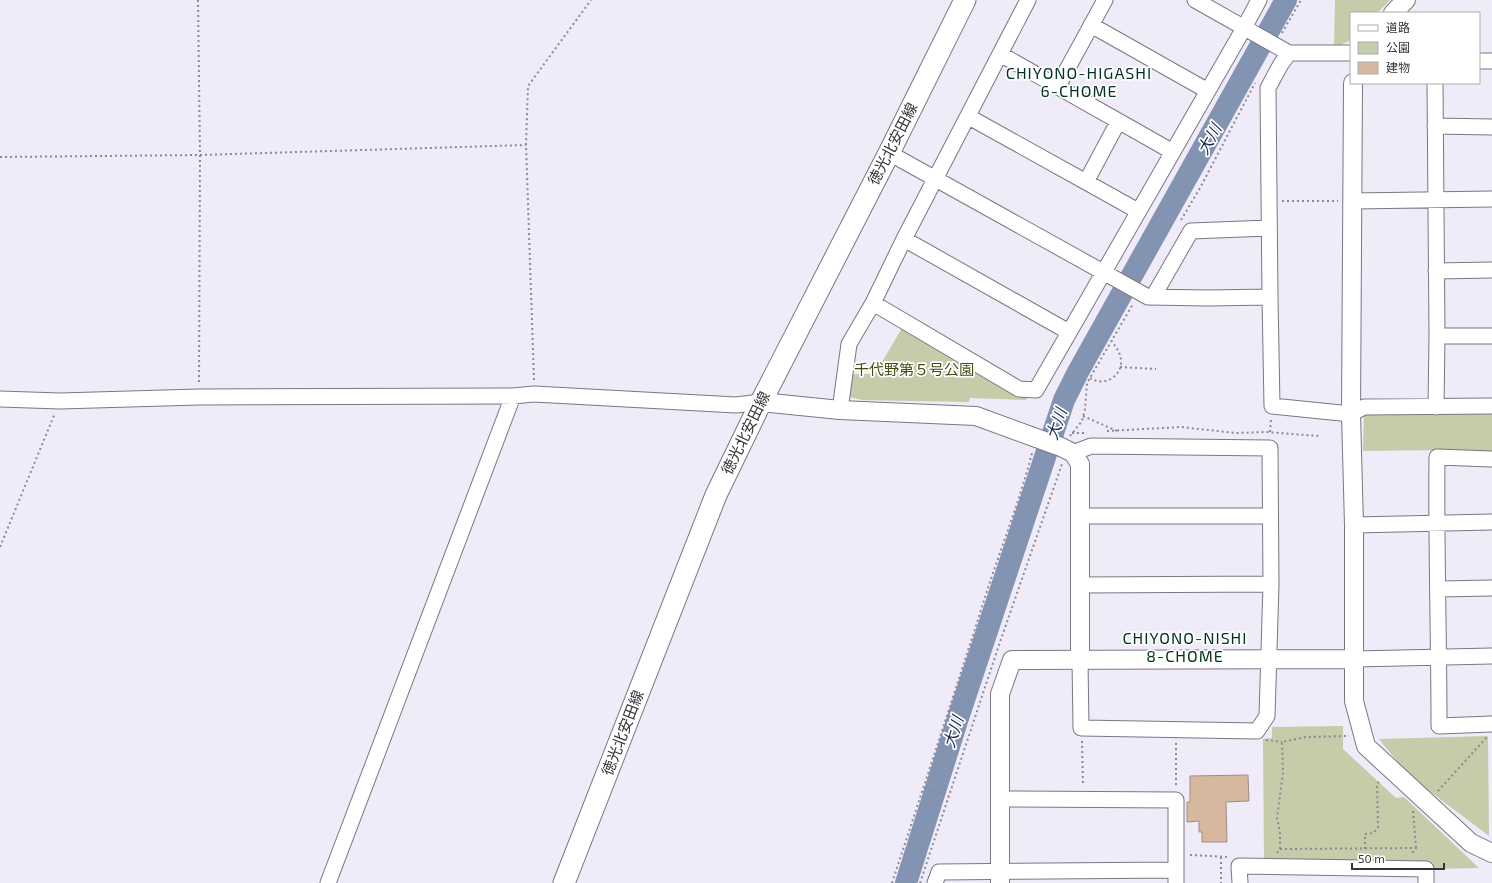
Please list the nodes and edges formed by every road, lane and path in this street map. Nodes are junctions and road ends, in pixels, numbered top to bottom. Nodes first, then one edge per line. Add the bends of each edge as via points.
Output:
1 (198, 0) edge
2 (591, 0) edge
3 (965, 0) edge
4 (1028, 0) edge
5 (1105, 0) edge
6 (1195, 0) edge
7 (1259, 0) edge
8 (1406, 0) edge
9 (1394, 12) edge
10 (1091, 25) junction
11 (1250, 31) junction
12 (1288, 53) junction
13 (1350, 53) edge
14 (1000, 54) junction
15 (1480, 61) edge
16 (1492, 61) edge
17 (1353, 84) edge
18 (1435, 84) edge
19 (1058, 86) junction
20 (1208, 91) junction
21 (968, 117) junction
22 (1118, 122) junction
23 (1435, 126) junction
24 (1492, 127) edge
25 (526, 145) junction
26 (1173, 152) junction
27 (889, 153) junction
28 (200, 155) junction
29 (0, 157) edge
30 (936, 178) junction
31 (1086, 182) junction
32 (1492, 199) edge
33 (1436, 200) junction
34 (1269, 201) junction
35 (1352, 201) junction
36 (1138, 211) junction
37 (1269, 228) junction
38 (904, 239) junction
39 (1492, 270) edge
40 (1436, 271) junction
41 (1107, 273) junction
42 (1153, 297) junction
43 (1270, 297) junction
44 (873, 303) junction
45 (1069, 332) junction
46 (1437, 336) junction
47 (1492, 336) edge
48 (1112, 341) dead end
49 (1120, 367) junction
50 (1156, 369) dead end
51 (1090, 378) dead end
52 (534, 394) junction
53 (513, 396) junction
54 (199, 397) junction
55 (0, 399) edge
56 (60, 401) junction
57 (761, 402) junction
58 (1492, 406) edge
59 (1436, 407) junction
60 (840, 410) junction
61 (1351, 414) junction
62 (1083, 416) dead end
63 (1118, 431) junction
64 (1087, 432) dead end
65 (1103, 432) dead end
66 (1319, 436) dead end
67 (1039, 439) junction
68 (1068, 446) junction
69 (1492, 458) edge
70 (1080, 516) junction
71 (1270, 516) junction
72 (1492, 522) edge
73 (1436, 523) junction
74 (1354, 525) junction
75 (0, 547) edge
76 (1271, 584) junction
77 (1080, 585) junction
78 (1492, 588) edge
79 (1438, 589) junction
80 (1492, 656) edge
81 (1439, 658) junction
82 (1354, 659) junction
83 (1080, 660) junction
84 (1269, 660) junction
85 (1082, 728) junction
86 (1491, 729) edge
87 (1176, 730) junction
88 (1364, 735) junction
89 (1381, 779) dead end
90 (924, 788) junction
91 (1438, 791) dead end
92 (948, 796) junction
93 (1422, 797) junction
94 (1000, 799) junction
95 (1083, 800) junction
96 (1176, 800) junction
97 (1416, 848) junction
98 (1280, 849) junction
99 (1365, 849) junction
100 (1277, 853) dead end
101 (1492, 853) edge
102 (1177, 855) junction
103 (1221, 857) junction
104 (1233, 857) dead end
105 (1402, 868) junction
106 (1176, 876) edge
107 (1000, 877) edge
108 (328, 883) edge
109 (564, 883) edge
110 (892, 883) edge
111 (920, 883) edge
112 (935, 883) edge
113 (1222, 883) edge
114 (1240, 883) edge
115 (1426, 883) edge

1 - 28 path
2 - 25 path via 528,86
3 - 27 main road, 徳光北安田線
4 - 14 street
5 - 10 street
6 - 11 street
7 - 11 street
8 - 9 street
10 - 19 street
10 - 20 street
11 - 12 street
11 - 20 street
12 - 13 street
12 - 34 street via 1268,88
14 - 19 street
14 - 21 street
15 - 16 street
17 - 35 street
18 - 23 street
19 - 22 street
20 - 26 street
21 - 30 street
21 - 31 street
22 - 26 street
22 - 31 street
23 - 24 street
23 - 33 street
25 - 28 path
25 - 52 path
26 - 36 street
27 - 30 street
27 - 57 main road, 徳光北安田線
28 - 29 path
28 - 54 path
30 - 38 street
30 - 41 street
31 - 36 street
32 - 33 street
33 - 35 street
33 - 40 street
34 - 35 path
34 - 37 street
35 - 61 street
36 - 41 street
37 - 42 street via 1191,231
37 - 43 street
38 - 44 street
38 - 45 street
39 - 40 street
40 - 46 street
41 - 42 street via 1148,297
41 - 45 street
42 - 43 street
43 - 61 street via 1272,406
44 - 45 street via 1019,389 1036,390
44 - 60 street via 849,344
46 - 47 street
46 - 59 street
48 - 49 path via 1120,352
49 - 50 path
49 - 51 path via 1119,373 1112,379 1095,381
52 - 53 street
52 - 57 street via 736,405
53 - 54 street
53 - 108 street
54 - 56 street
55 - 56 street
56 - 75 path
57 - 60 street
57 - 109 main road, 徳光北安田線 via 716,495
58 - 59 street
59 - 61 street via 1364,407
60 - 67 street via 976,416
61 - 74 street
62 - 63 path
63 - 65 path
63 - 66 path via 1181,428
64 - 68 path
67 - 68 street
67 - 90 path via 994,568
68 - 70 street via 1080,464
68 - 71 street via 1270,448
68 - 92 path
69 - 73 street via 1437,457
70 - 71 street
70 - 77 street
71 - 76 street
72 - 73 street
73 - 74 street
73 - 79 street
74 - 82 street
76 - 77 street
76 - 84 street
77 - 83 street
78 - 79 street
79 - 81 street
80 - 81 street
81 - 82 street
81 - 86 street via 1439,726
82 - 84 street
82 - 88 street via 1354,701
83 - 84 street
83 - 85 street
83 - 94 street via 1012,660 1000,694
84 - 87 street via 1267,716 1258,731
85 - 87 street
85 - 95 path
86 - 91 path via 1486,739
87 - 96 path
88 - 93 street via 1366,746
88 - 98 path via 1306,737 1282,742 1283,773 1277,818
89 - 99 path via 1376,784 1378,828 1373,833 1365,834
90 - 92 path
90 - 110 path
92 - 111 path
93 - 97 path via 1413,810
93 - 101 street via 1471,843
94 - 95 street
94 - 107 street
95 - 96 street
96 - 102 street
97 - 99 path
97 - 105 path
98 - 99 path
98 - 100 path
102 - 103 path
102 - 106 street
103 - 104 path
103 - 113 path
105 - 114 street via 1239,866
105 - 115 street via 1426,869
106 - 107 street
107 - 112 street via 939,872

